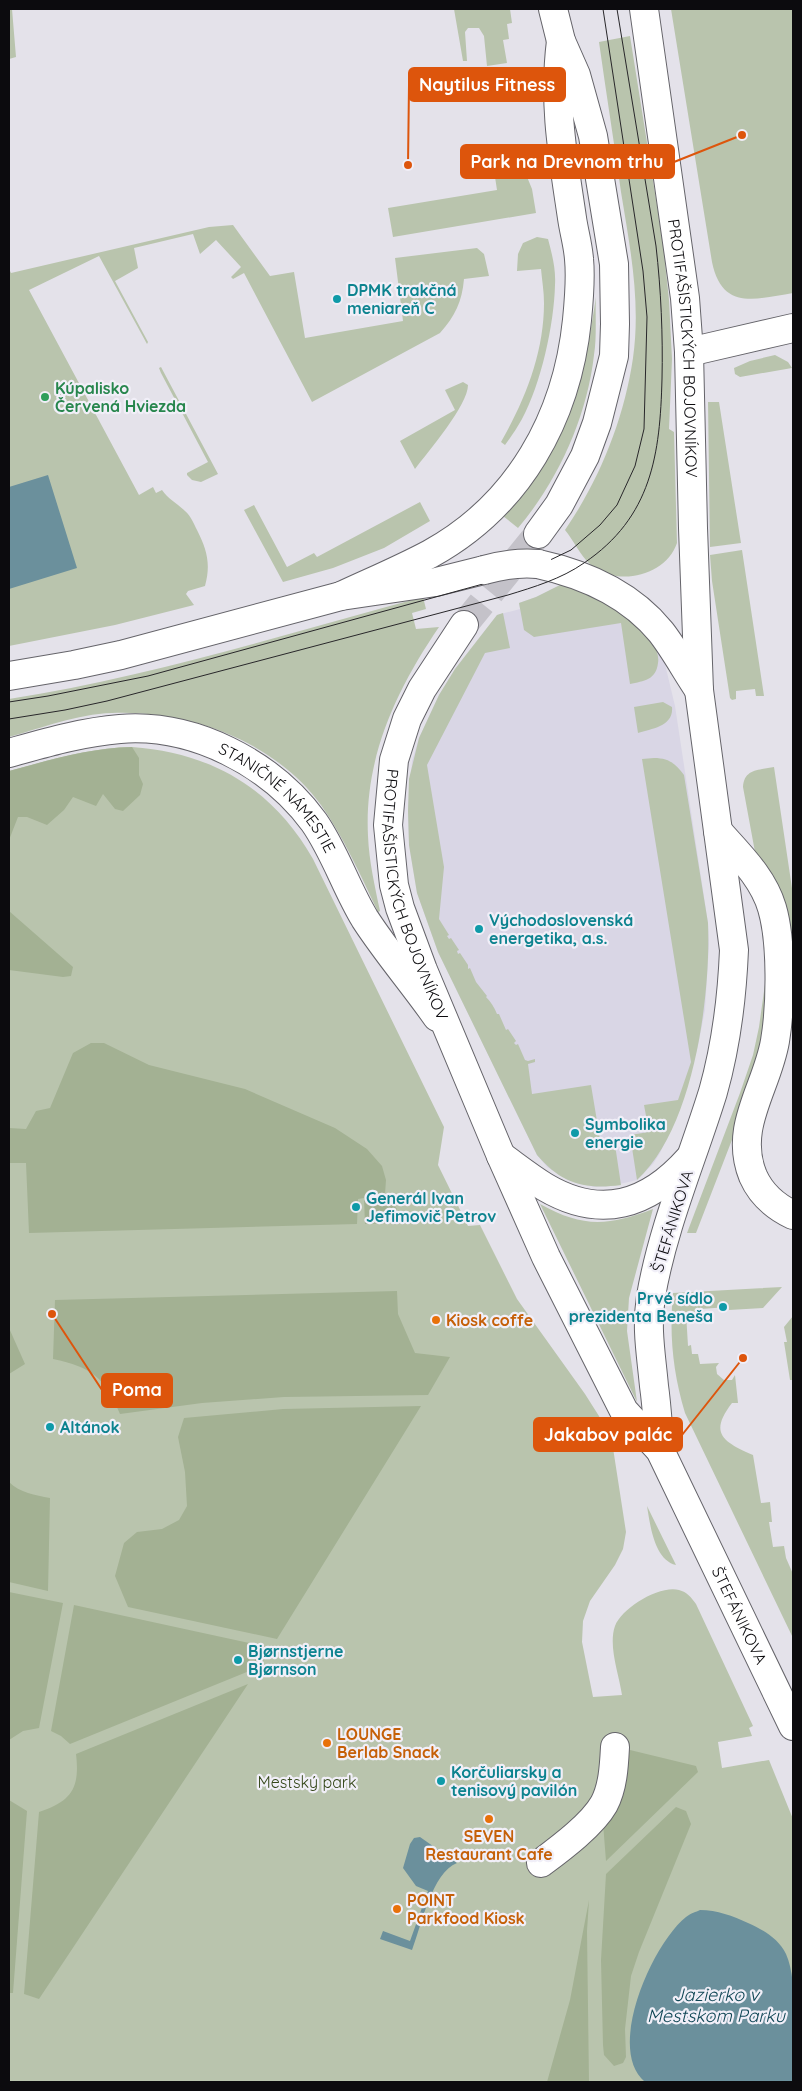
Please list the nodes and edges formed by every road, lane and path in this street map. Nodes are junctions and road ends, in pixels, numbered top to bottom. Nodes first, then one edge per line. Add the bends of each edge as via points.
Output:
1 (553, 9) edge
2 (644, 9) edge
3 (561, 42) junction
4 (793, 328) edge
5 (689, 352) junction
6 (538, 534) tunnel mouth
7 (341, 596) junction
8 (464, 625) tunnel mouth
9 (9, 676) edge
10 (699, 690) junction
11 (9, 753) edge
12 (718, 830) junction
13 (449, 1032) junction
14 (693, 1154) junction
15 (501, 1156) junction
16 (793, 1215) edge
17 (660, 1450) junction
18 (793, 1726) edge
19 (615, 1747) dead end
20 (541, 1863) dead end

1 - 3 street
2 - 5 street, PROTIFAŠISTICKÝCH BOJOVNÍKOV via 685,298
3 - 6 street via 576,75 594,136 614,264 614,356 607,392 585,456 559,505
3 - 7 street via 556,74 558,125 580,259 580,297 574,350 559,405 533,455 486,513 431,554
4 - 5 street
5 - 10 street, PROTIFAŠISTICKÝCH BOJOVNÍKOV
7 - 9 street via 121,655
7 - 10 street, PROTIFAŠISTICKÝCH BOJOVNÍKOV, bridge via 436,582 503,565 538,564 590,580 638,610 662,633
8 - 13 street, PROTIFAŠISTICKÝCH BOJOVNÍKOV via 422,689 407,719 394,760 388,825 394,885 400,908
10 - 12 street, PROTIFAŠISTICKÝCH BOJOVNÍKOV
11 - 13 street, STANIČNÉ NÁMESTIE via 59,739 139,729 187,736 216,746 257,768 297,802 314,823 365,918
12 - 14 street, PROTIFAŠISTICKÝCH BOJOVNÍKOV via 734,950 733,978 724,1045
12 - 16 street via 760,882 774,916 779,983 776,1029 769,1064 747,1129 746,1145 757,1184 772,1202
13 - 15 street, ŠTEFÁNIKOVA
14 - 15 street, ŠTEFÁNIKOVA via 678,1171 641,1198 605,1205 583,1202 546,1187
14 - 17 street, ŠTEFÁNIKOVA via 667,1227 651,1296 648,1341
15 - 17 street, ŠTEFÁNIKOVA via 546,1258 624,1411
17 - 18 street, ŠTEFÁNIKOVA
19 - 20 street via 612,1778 602,1806

